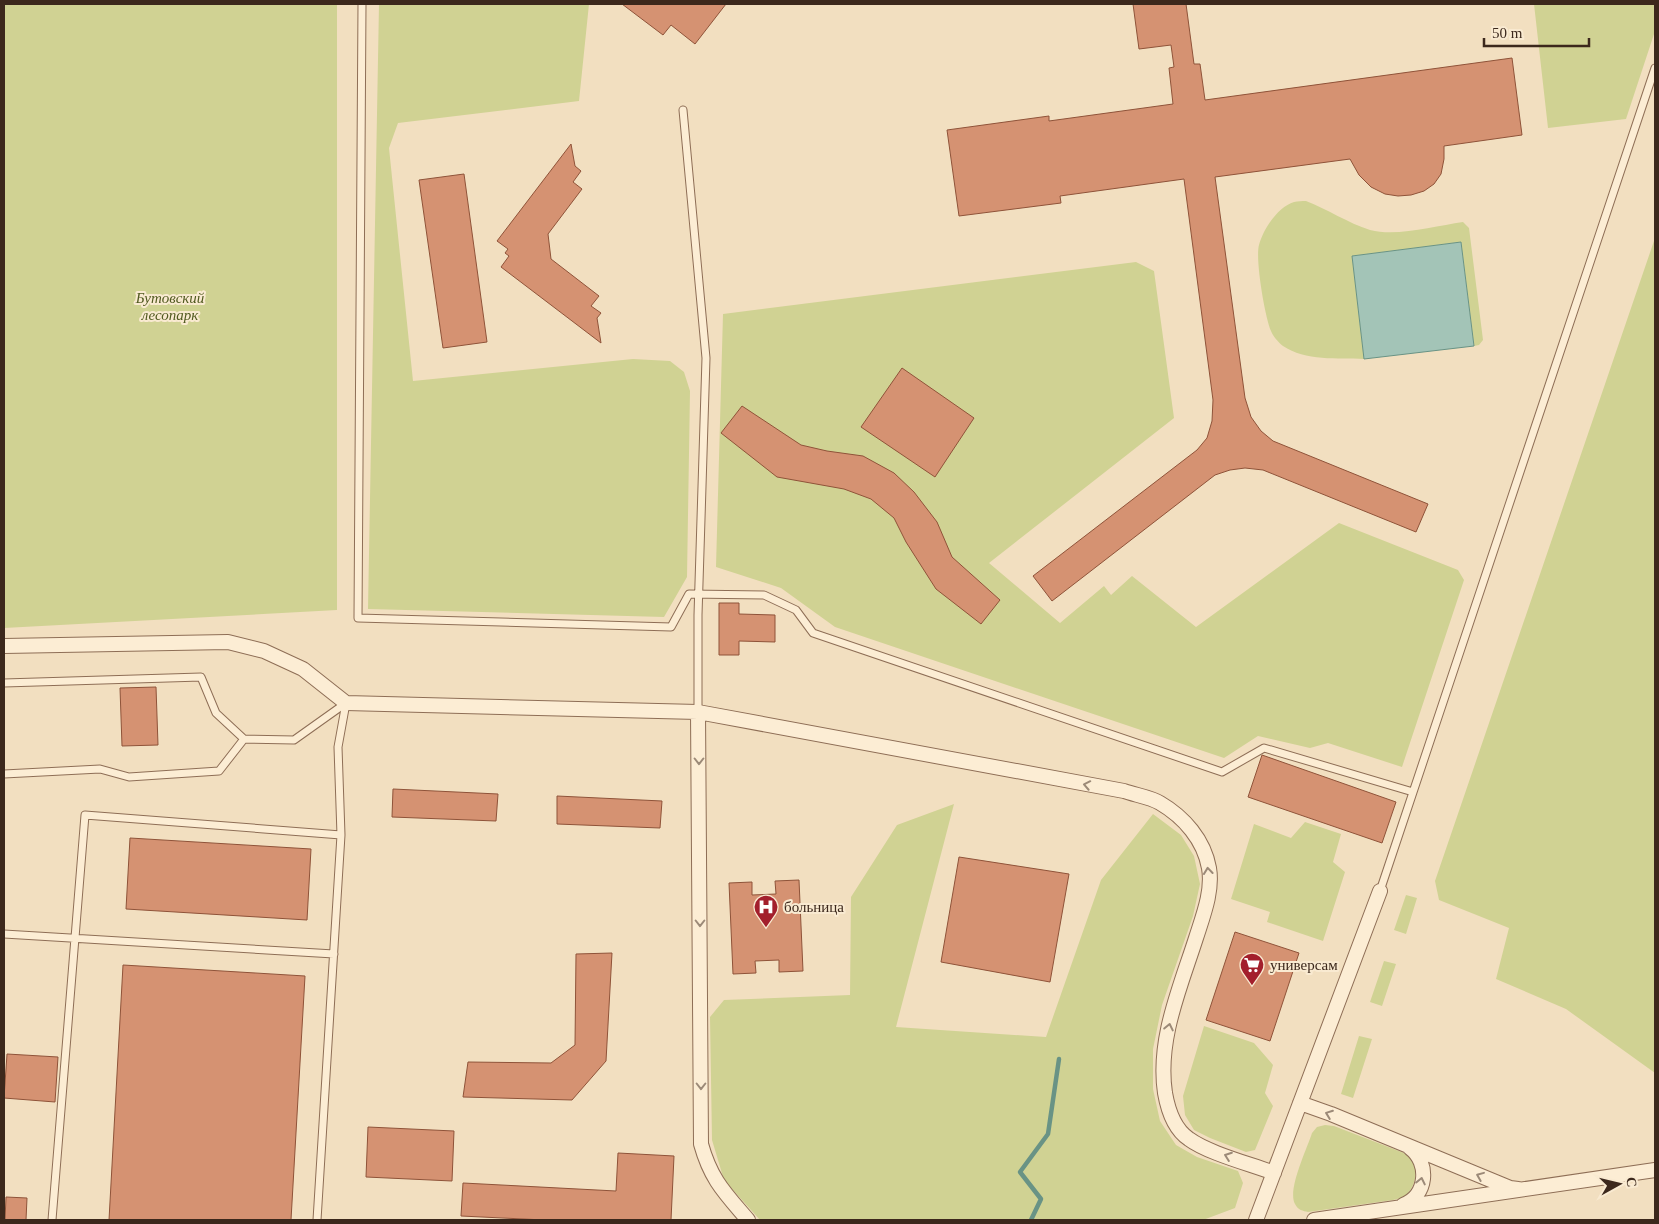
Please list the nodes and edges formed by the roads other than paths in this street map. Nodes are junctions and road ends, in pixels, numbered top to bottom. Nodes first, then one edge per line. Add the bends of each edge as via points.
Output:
1 (362, 4) edge
2 (1655, 68) edge
3 (683, 110) dead end
4 (699, 595) junction
5 (4, 646) edge
6 (4, 683) edge
7 (346, 703) junction
8 (698, 712) junction
9 (244, 739) junction
10 (4, 774) edge
11 (1413, 792) junction
12 (341, 835) junction
13 (1380, 891) joint
14 (4, 934) edge
15 (75, 937) junction
16 (334, 954) junction
17 (1300, 1103) junction
18 (1407, 1146) junction
19 (1655, 1170) edge
20 (1274, 1173) junction
21 (1526, 1190) junction
22 (1395, 1208) junction
23 (52, 1220) edge
24 (317, 1220) edge
25 (748, 1220) edge
26 (1256, 1220) edge
27 (1314, 1220) edge

1 - 4 lane via 358,618 671,627 689,594
2 - 11 lane
3 - 4 lane via 706,358
4 - 8 lane
4 - 11 lane via 764,595 796,610 814,633 1222,772 1264,748
5 - 7 street via 228,642 264,651 303,669
6 - 9 lane via 201,677 216,713
7 - 8 street
7 - 9 lane via 294,740
7 - 12 lane via 338,747
20 -> 8 street via 1188,1139 1175,1125 1167,1105 1163,1078 1164,1048 1172,1011 1209,892 1209,868 1201,843 1184,820 1159,803 1124,792
8 -> 25 street via 701,1144 707,1165 718,1185
9 - 10 lane via 218,771 129,777 100,769
11 - 13 lane
12 - 15 lane via 85,815
12 - 16 lane
13 - 17 street
14 - 15 lane
15 - 16 lane
15 - 23 lane
16 - 24 lane
18 -> 17 street
17 - 20 street
21 -> 18 street via 1510,1188
22 -> 18 street via 1409,1203 1423,1183 1421,1160
19 - 21 street
20 - 26 street
21 - 22 street
22 - 27 street

